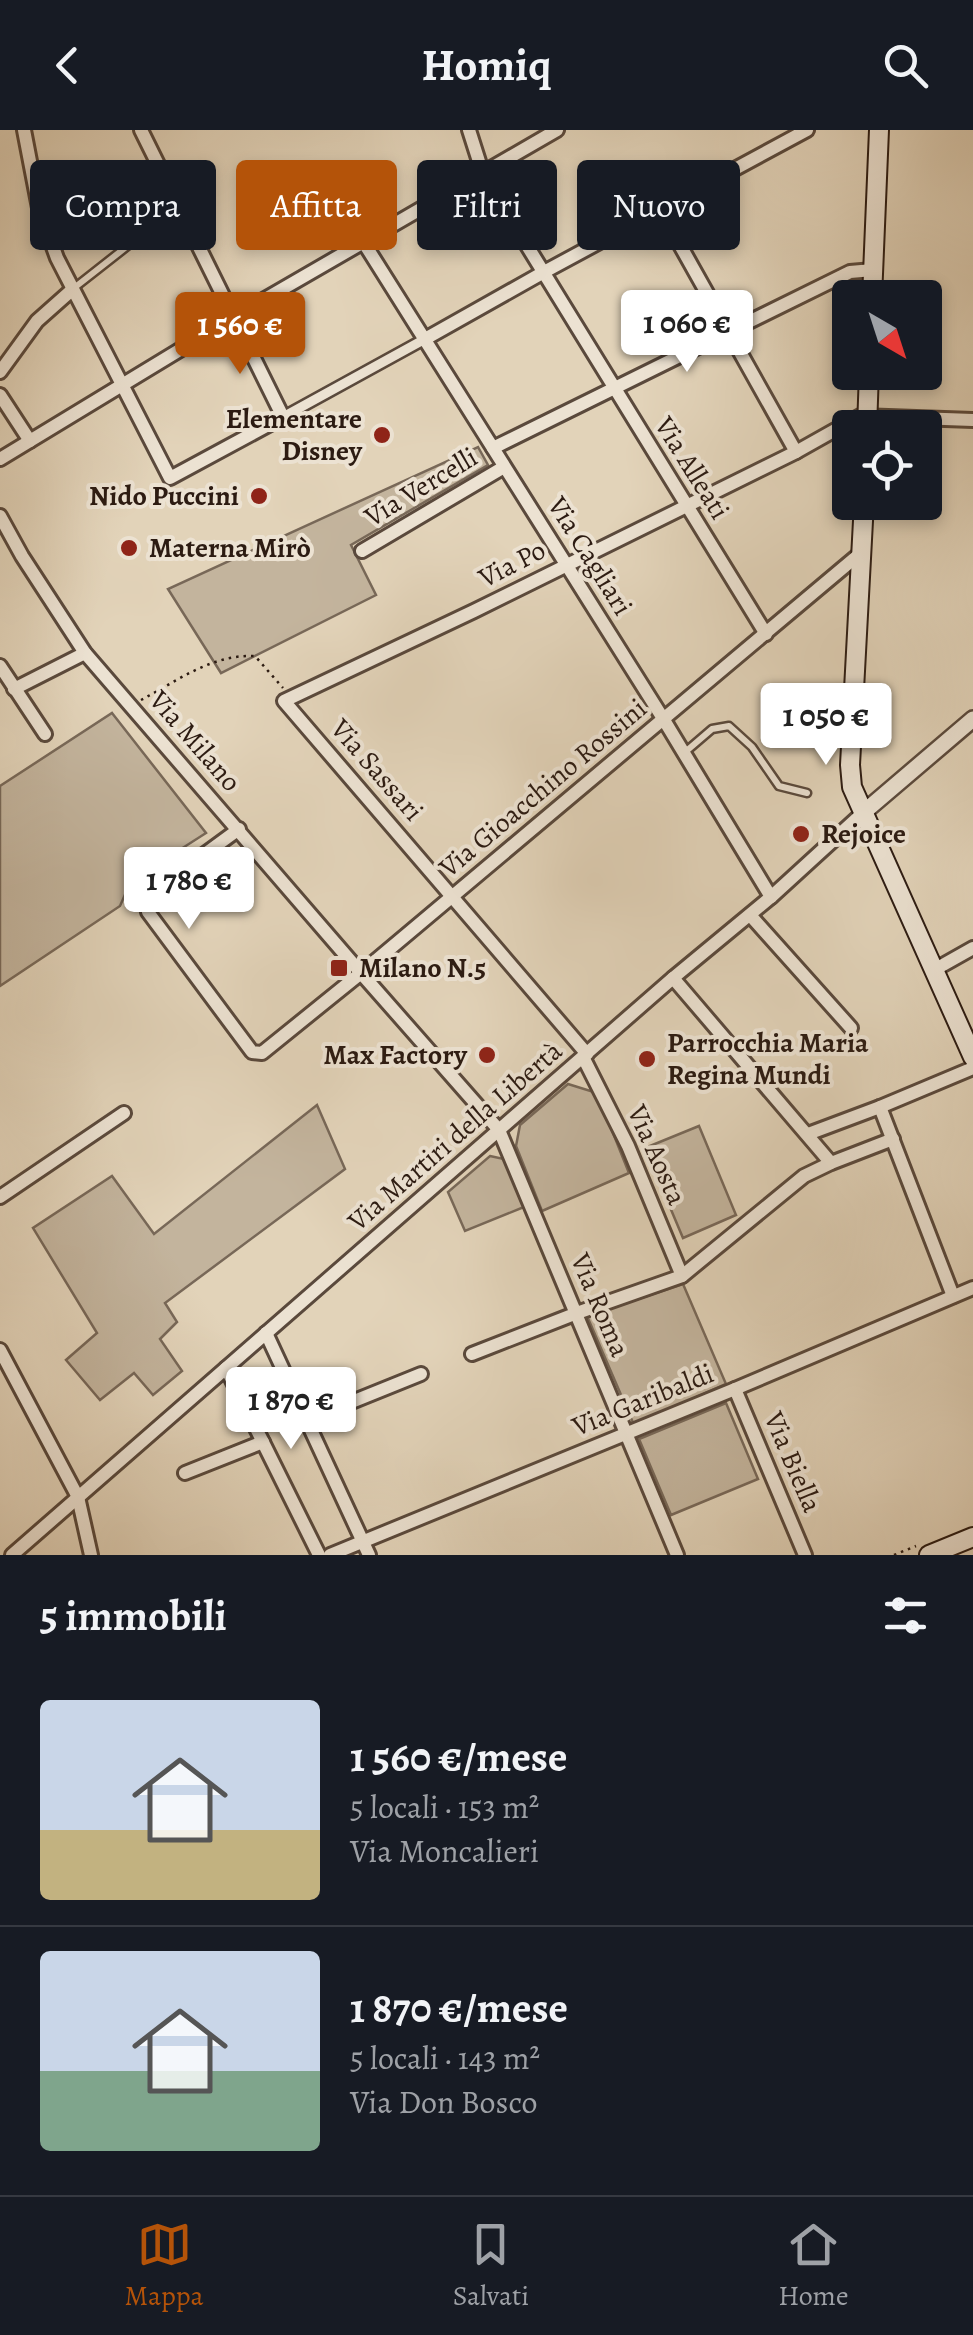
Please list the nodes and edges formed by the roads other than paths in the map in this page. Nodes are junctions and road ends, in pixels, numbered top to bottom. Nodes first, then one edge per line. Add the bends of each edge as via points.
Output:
1 (24, 130) edge
2 (142, 130) edge
3 (469, 130) edge
4 (556, 130) edge
5 (807, 130) edge
6 (879, 130) edge
7 (479, 160) edge
8 (506, 160) edge
9 (122, 250) edge
10 (350, 250) edge
11 (369, 250) edge
12 (530, 250) edge
13 (682, 250) tunnel mouth
14 (874, 270) junction
15 (544, 272) junction
16 (873, 280) edge
17 (73, 288) junction
18 (234, 317) junction
19 (727, 332) junction
20 (425, 339) junction
21 (0, 372) edge
22 (123, 384) junction
23 (614, 388) junction
24 (0, 395) edge
25 (284, 417) junction
26 (973, 420) edge
27 (942, 421) edge
28 (832, 432) edge
29 (30, 441) junction
30 (493, 448) junction
31 (796, 452) junction
32 (0, 459) edge
33 (504, 467) junction
34 (686, 506) junction
35 (0, 516) edge
36 (863, 520) edge
37 (0, 531) edge
38 (362, 550) dead end
39 (862, 552) junction
40 (22, 556) junction
41 (565, 565) junction
42 (766, 634) junction
43 (85, 653) junction
44 (0, 666) edge
45 (14, 689) junction
46 (288, 699) joint
47 (973, 719) edge
48 (664, 720) junction
49 (45, 734) dead end
50 (966, 736) edge
51 (684, 753) junction
52 (807, 793) dead end
53 (864, 812) junction
54 (238, 829) junction
55 (452, 896) junction
56 (771, 897) junction
57 (750, 915) junction
58 (973, 948) edge
59 (934, 970) junction
60 (361, 973) junction
61 (673, 978) junction
62 (851, 1028) dead end
63 (585, 1056) junction
64 (973, 1057) edge
65 (973, 1068) edge
66 (880, 1108) junction
67 (124, 1114) dead end
68 (499, 1130) junction
69 (808, 1134) junction
70 (892, 1139) junction
71 (831, 1163) junction
72 (0, 1197) edge
73 (682, 1276) junction
74 (973, 1288) edge
75 (953, 1296) junction
76 (576, 1313) junction
77 (266, 1334) junction
78 (0, 1350) edge
79 (472, 1354) dead end
80 (226, 1368) junction
81 (420, 1374) dead end
82 (736, 1389) junction
83 (307, 1420) junction
84 (627, 1434) junction
85 (263, 1442) junction
86 (185, 1473) dead end
87 (78, 1497) junction
88 (973, 1537) edge
89 (366, 1548) edge
90 (12, 1555) edge
91 (91, 1555) edge
92 (318, 1555) edge
93 (330, 1555) edge
94 (676, 1555) edge
95 (805, 1555) edge
96 (929, 1555) edge

1 - 17 street via 39,208
2 - 18 street
3 - 7 street, Via Alleati
4 - 8 street
5 - 15 street via 665,215
6 - 14 main road
9 - 17 lane
10 - 18 street
11 - 20 street, Via Cagliari
12 - 15 street, Via Alleati
13 - 19 street
14 - 16 main road
14 - 19 street via 850,272
15 - 20 street
15 - 23 street, Via Alleati
17 - 21 street via 37,321
17 - 22 street
18 - 22 street
18 - 25 street
19 - 23 street
19 - 31 street
20 - 25 street
20 - 30 street, Via Cagliari
22 - 25 street via 170,478
22 - 29 street
23 - 30 street
23 - 34 street, Via Alleati
24 - 29 street
26 - 27 street
28 - 31 street, Via Po
29 - 32 street
30 - 33 street, Via Cagliari
31 - 34 street, Via Po
33 - 38 street, Via Vercelli
33 - 41 street, Via Cagliari
34 - 41 street, Via Po
34 - 42 street, Via Alleati
35 - 40 street, Via Milano
36 - 39 main road
37 - 40 street, Via Milano
39 - 42 street, Via Gioacchino Rossini
39 - 53 main road via 850,773
40 - 43 street, Via Milano
41 - 46 street, Via Po
41 - 48 street, Via Cagliari
42 - 48 street, Via Gioacchino Rossini
43 - 45 street
43 - 54 street, Via Milano
44 - 45 street
45 - 49 street
46 - 55 street, Via Sassari
47 - 50 street
48 - 51 street, Via Cagliari
48 - 55 street, Via Gioacchino Rossini
50 - 53 street
51 - 52 lane via 712,729 729,726 779,786
51 - 56 street, Via Cagliari
53 - 56 street, Via Martiri della Libertà
53 - 59 main road
54 - 60 street, Via Milano
54 - 60 street, Via Gioacchino Rossini via 146,901 252,1052 262,1053
55 - 60 street, Via Gioacchino Rossini
55 - 63 street, Via Sassari
56 - 57 street, Via Martiri della Libertà
57 - 61 street, Via Martiri della Libertà
57 - 62 street
58 - 59 street
59 - 64 main road
60 - 68 street, Via Milano
61 - 63 street, Via Martiri della Libertà
61 - 69 street
63 - 68 street, Via Martiri della Libertà
63 - 73 street, Via Aosta
65 - 66 street
66 - 69 street
66 - 70 street
67 - 72 street
68 - 76 street, Via Roma
68 - 77 street, Via Martiri della Libertà
69 - 71 street
70 - 71 street
70 - 75 street
71 - 73 street via 804,1176
73 - 76 street
74 - 75 street, Via Garibaldi
75 - 82 street, Via Garibaldi
76 - 79 street
76 - 84 street, Via Roma
77 - 80 street, Via Martiri della Libertà
77 - 83 street
78 - 87 street
80 - 85 street
80 - 87 street, Via Martiri della Libertà
81 - 83 street
82 - 84 street, Via Garibaldi
82 - 95 street, Via Biella
83 - 89 street
84 - 89 street, Via Garibaldi
84 - 94 street, Via Roma
85 - 86 street
85 - 92 street
87 - 90 street, Via Martiri della Libertà
87 - 91 street
88 - 96 main road
89 - 93 street, Via Garibaldi

